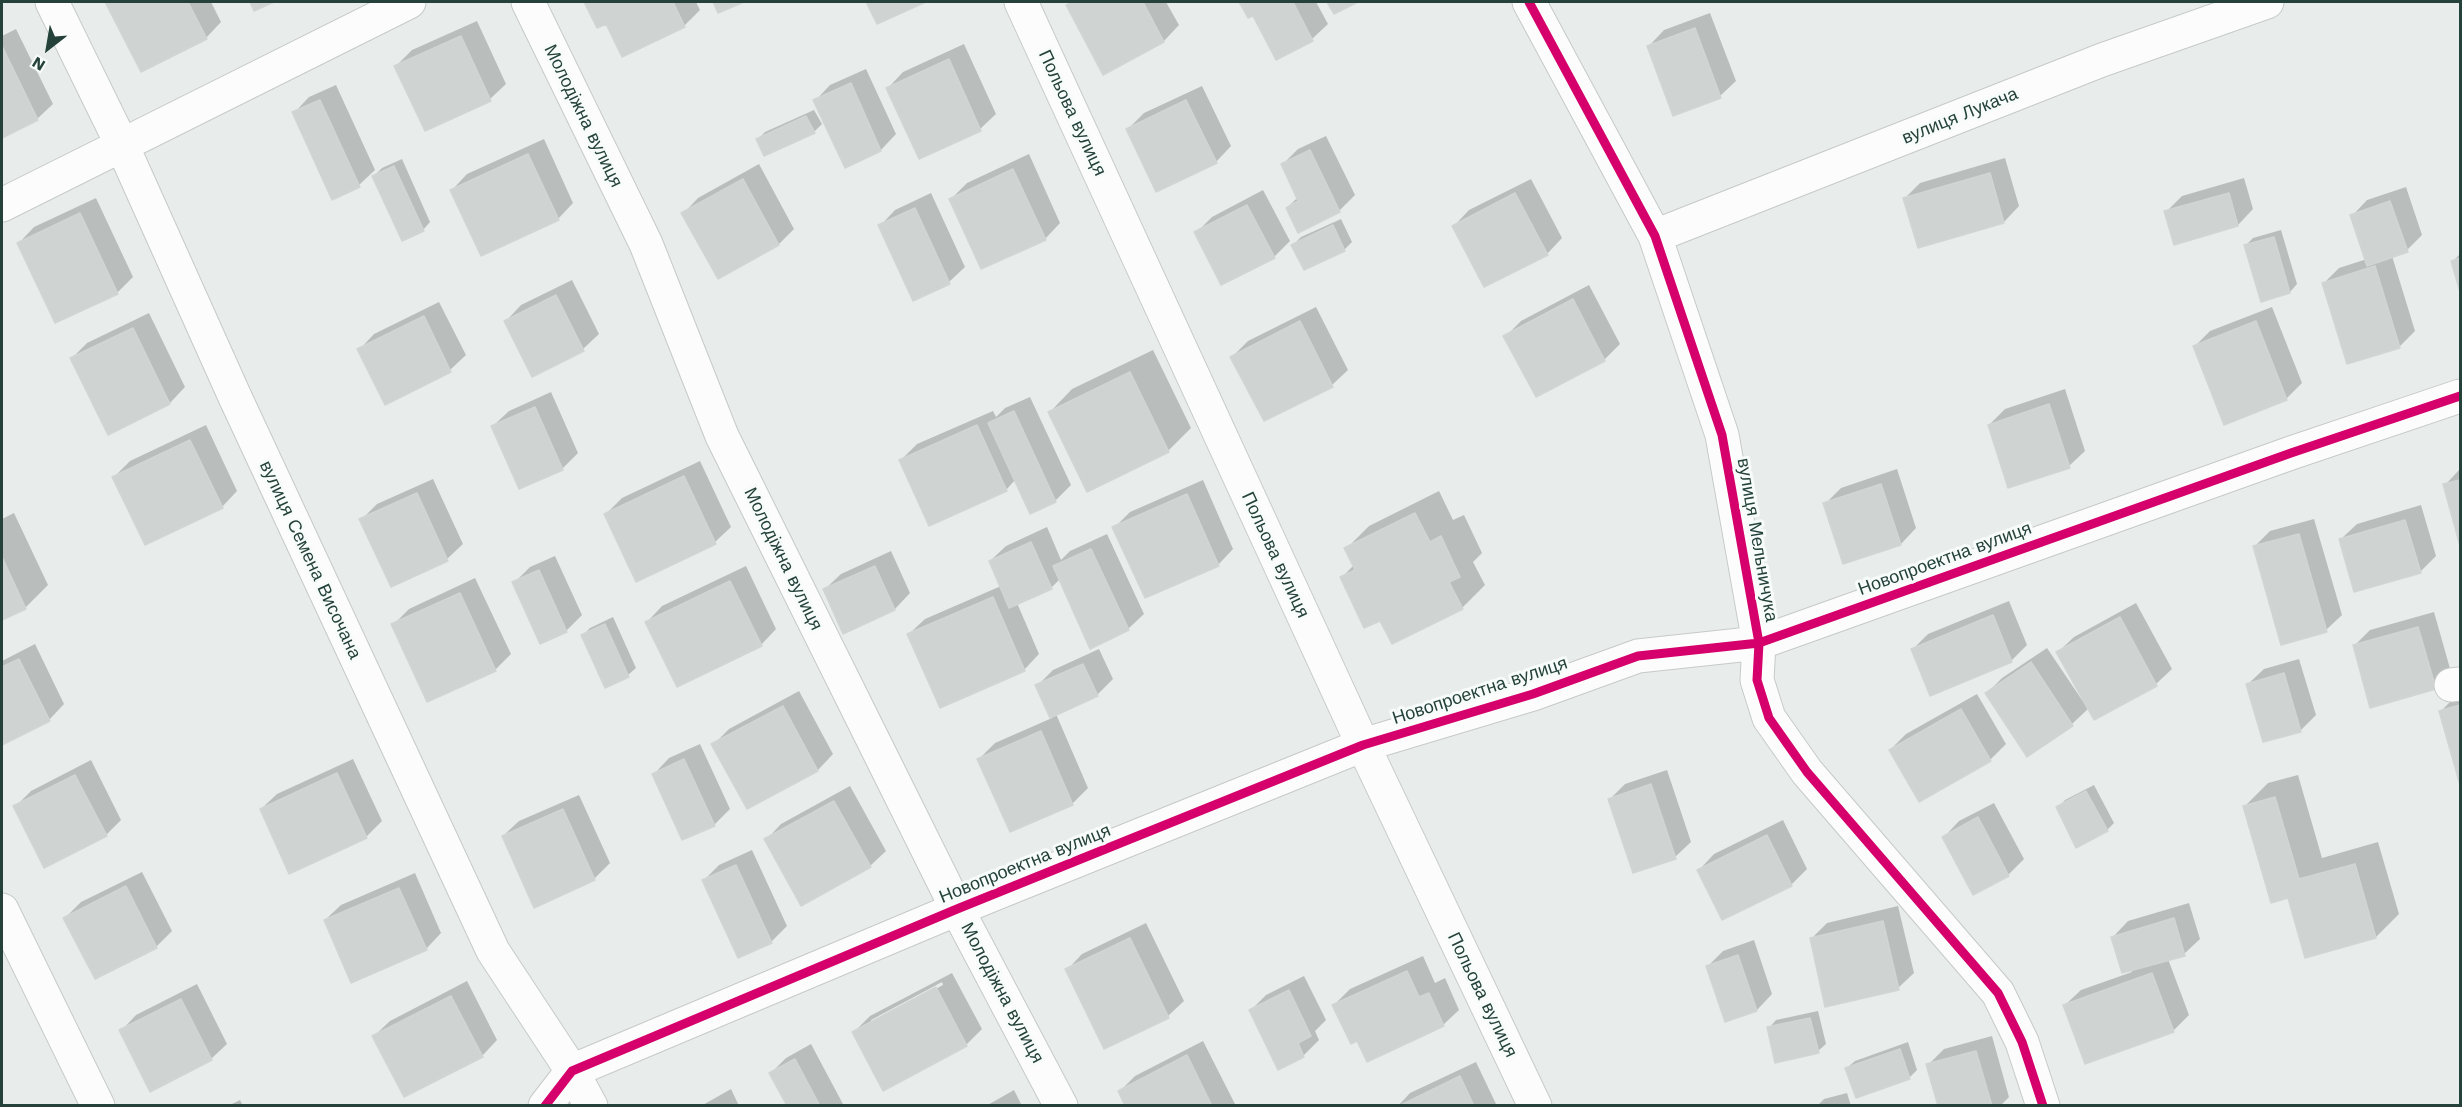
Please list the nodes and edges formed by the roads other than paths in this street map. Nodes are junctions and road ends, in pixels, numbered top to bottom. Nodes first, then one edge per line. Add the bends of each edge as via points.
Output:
1 (52, 2) edge
2 (409, 2) edge
3 (528, 2) edge
4 (1021, 2) edge
5 (1529, 2) edge
6 (2267, 2) edge
7 (121, 143) junction
8 (2, 205) edge
9 (1654, 236) junction
10 (2460, 396) edge
11 (1759, 643) junction
12 (1363, 746) junction
13 (2, 909) edge
14 (957, 909) junction
15 (572, 1071) junction
16 (98, 1106) edge
17 (545, 1106) edge
18 (591, 1106) edge
19 (1061, 1106) edge
20 (1535, 1106) edge
21 (2043, 1106) edge

1 - 7 street, вулиця Семена Височана
2 - 7 street
3 - 14 street, Молодіжна вулиця via 646,244 722,436
4 - 12 street, Польова вулиця
5 - 9 street, вулиця Мельничука
6 - 9 street, вулиця Лукача via 2102,60
7 - 8 street
7 - 15 street, вулиця Семена Височана via 235,398 493,951
9 - 11 street, вулиця Мельничука via 1722,435
10 - 11 street, Новопроектна вулиця
11 - 12 street, Новопроектна вулиця via 1638,656 1533,694
11 - 21 street, вулиця Мельничука via 1757,680 1769,718 1807,772 1998,993 2022,1042
12 - 14 street, Новопроектна вулиця
12 - 20 street, Польова вулиця
13 - 16 street
14 - 15 street, Новопроектна вулиця
14 - 19 street, Молодіжна вулиця
15 - 17 street, Новопроектна вулиця
15 - 18 street, вулиця Семена Височана

